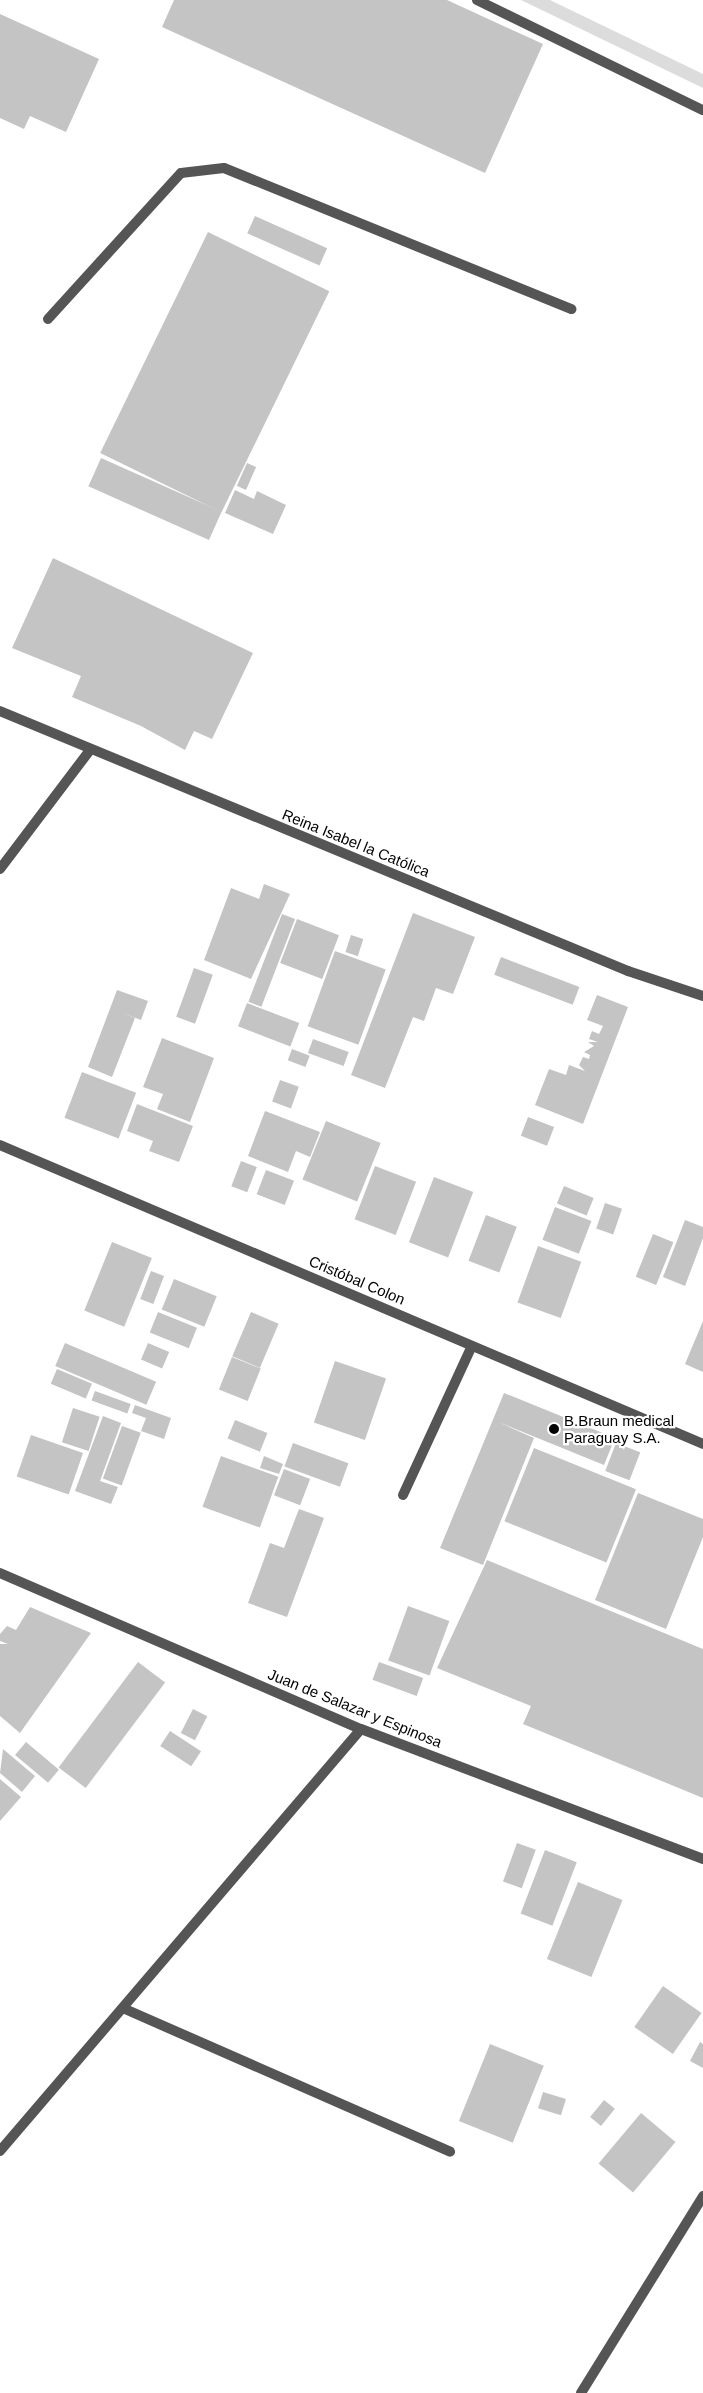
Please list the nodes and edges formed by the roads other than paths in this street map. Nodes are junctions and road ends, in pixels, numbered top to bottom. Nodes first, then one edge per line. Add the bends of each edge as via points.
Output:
1 (477, 0) edge
2 (703, 110) edge
3 (572, 309) dead end
4 (48, 319) dead end
5 (0, 711) edge
6 (90, 750) junction
7 (0, 869) edge
8 (703, 996) edge
9 (0, 1145) edge
10 (472, 1346) junction
11 (703, 1444) edge
12 (403, 1495) dead end
13 (1, 1576) edge
14 (361, 1729) junction
15 (703, 1859) edge
16 (125, 2009) junction
17 (0, 2151) edge
18 (450, 2152) dead end
19 (703, 2196) edge
20 (581, 2393) edge

1 - 2 street
3 - 4 street via 224,168 181,173
5 - 6 street, Reina Isabel la Católica
6 - 7 street
6 - 8 street, Reina Isabel la Católica via 628,971
9 - 10 street, Cristóbal Colon
10 - 11 street, Cristóbal Colon
10 - 12 street
13 - 14 street, Juan de Salazar y Espinosa
14 - 15 street, Juan de Salazar y Espinosa
14 - 16 street
16 - 17 street
16 - 18 street
19 - 20 street

